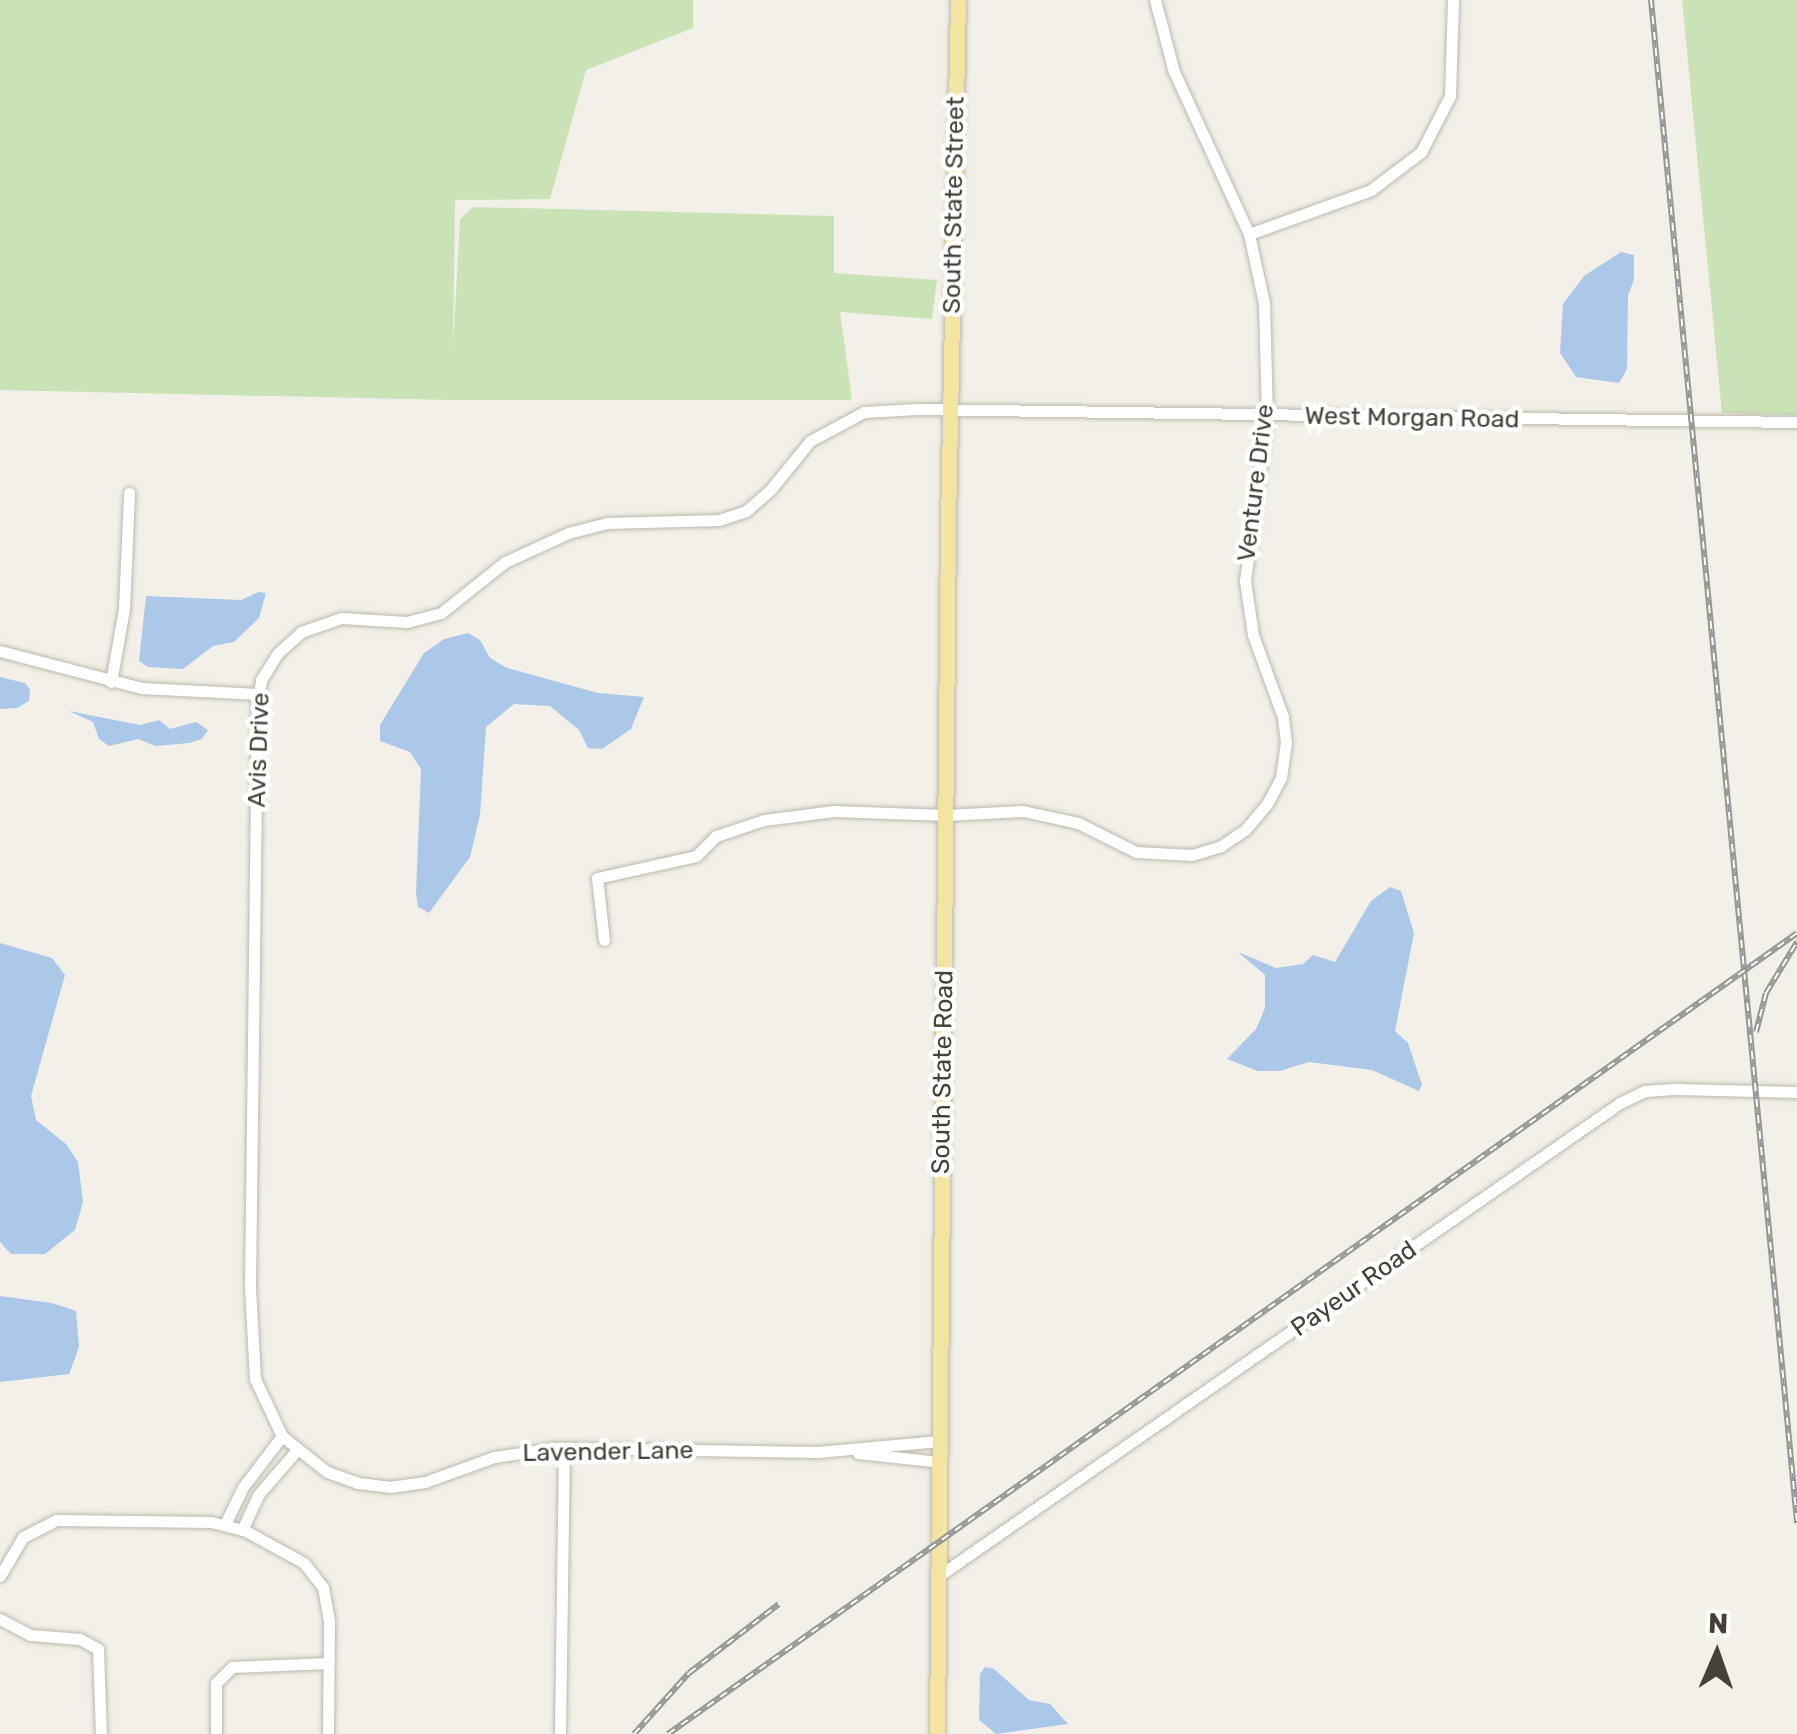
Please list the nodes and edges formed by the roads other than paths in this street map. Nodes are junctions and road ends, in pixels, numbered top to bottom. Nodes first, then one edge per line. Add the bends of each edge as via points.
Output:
1 (958, 0) edge
2 (1155, 0) edge
3 (1453, 0) edge
4 (1249, 234) junction
5 (950, 411) junction
6 (1267, 416) junction
7 (1797, 422) edge
8 (129, 493) dead end
9 (0, 651) edge
10 (111, 682) junction
11 (258, 694) junction
12 (945, 816) junction
13 (604, 940) dead end
14 (1797, 1092) edge
15 (250, 1303) joint
16 (282, 1436) junction
17 (939, 1442) junction
18 (564, 1448) junction
19 (297, 1450) junction
20 (854, 1451) junction
21 (939, 1462) junction
22 (225, 1524) junction
23 (242, 1530) junction
24 (940, 1575) junction
25 (0, 1576) edge
26 (0, 1619) edge
27 (328, 1663) junction
28 (101, 1734) edge
29 (216, 1734) edge
30 (328, 1734) edge
31 (560, 1734) edge
32 (937, 1734) edge

1 - 5 main road, South State Street
2 - 4 street, Venture Drive via 1174,72
3 - 4 street via 1450,96 1420,152 1371,190
4 - 6 street, Venture Drive via 1264,303
5 - 6 street, West Morgan Road
5 - 11 street, Avis Drive via 864,412 835,424 797,453 758,502 719,520 595,525 504,562 434,616 407,622 350,617 308,628 278,654
5 - 12 main road, South State Road
6 - 7 street, West Morgan Road
6 - 12 street, Venture Drive via 1245,581 1253,635 1286,742 1267,804 1221,846 1192,856 1136,852 1054,816
8 - 10 street via 124,610
9 - 10 street
10 - 11 street
11 - 15 street, Avis Drive
12 - 13 street, Venture Drive via 795,814 716,836 696,856 597,878
12 - 17 main road, South State Road
14 - 24 street, Payeur Road via 1677,1089 1645,1091 1620,1103
15 - 16 street, Lavender Lane via 255,1379
16 - 19 street, Lavender Lane
16 - 22 street via 242,1487
17 - 20 street, Lavender Lane
17 - 21 main road, South State Road
18 - 19 street, Lavender Lane via 494,1457 391,1487 358,1484
18 - 20 street, Lavender Lane
18 - 31 street
19 - 23 street via 258,1495
20 - 21 street, Lavender Lane
21 - 24 main road, South State Road
22 - 23 street
22 - 25 street via 44,1522 23,1537
23 - 27 street via 316,1574 326,1599
24 - 32 main road, South State Road
26 - 28 street via 30,1634 80,1640 98,1650
27 - 29 street via 232,1667 216,1682
27 - 30 street

